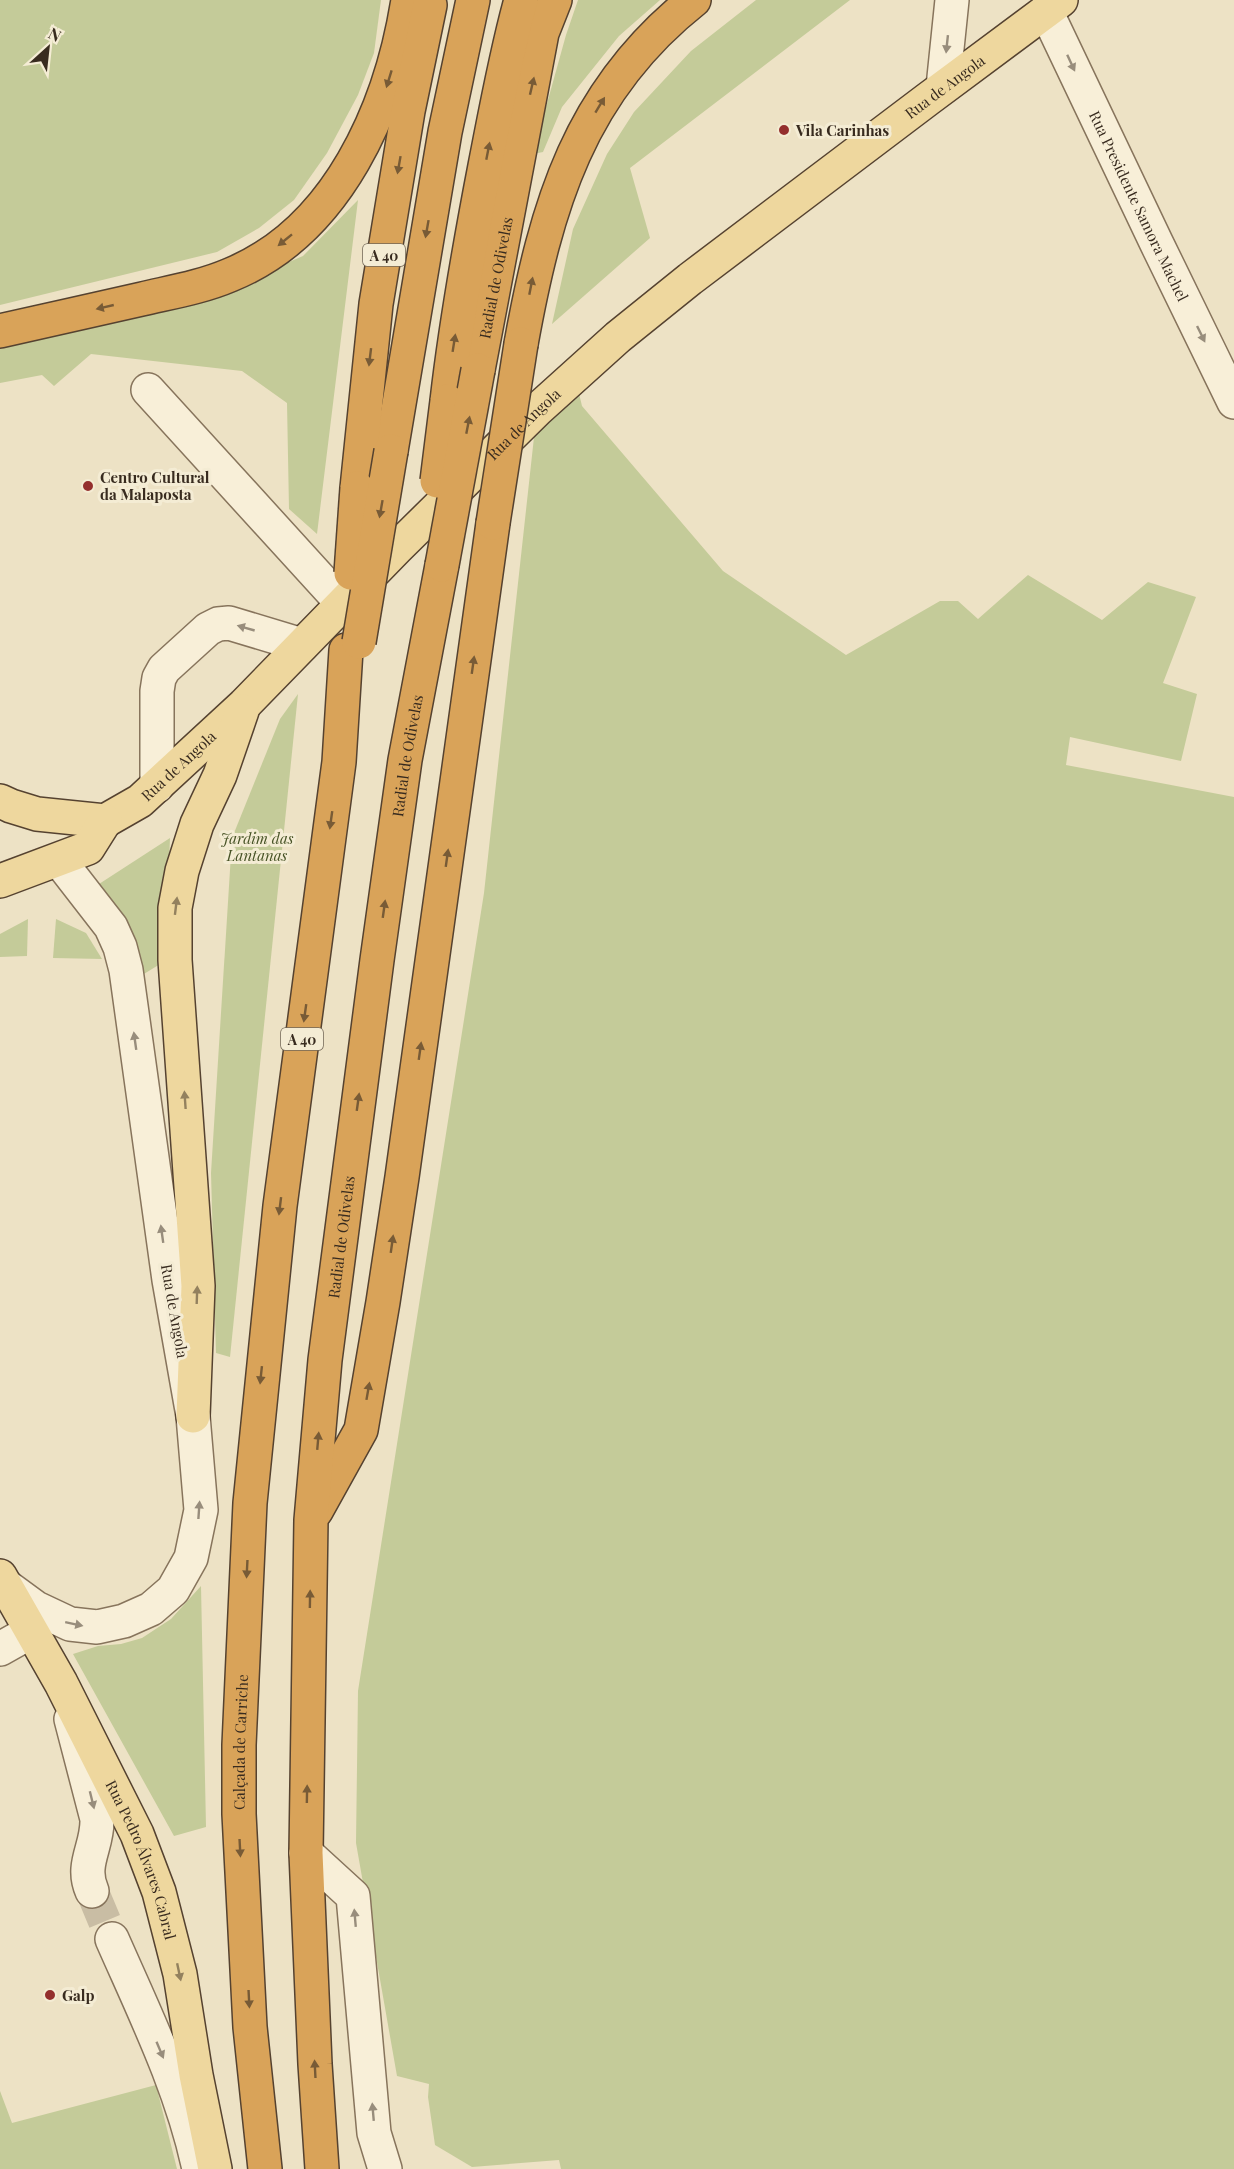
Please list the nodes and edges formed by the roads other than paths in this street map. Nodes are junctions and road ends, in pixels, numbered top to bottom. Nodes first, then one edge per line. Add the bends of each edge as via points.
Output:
1 (521, 0) edge
2 (555, 0) edge
3 (694, 0) edge
4 (952, 0) edge
5 (1054, 5) edge
6 (418, 12) edge
7 (470, 14) edge
8 (527, 32) junction
9 (943, 87) junction
10 (0, 331) edge
11 (148, 390) dead end
12 (1234, 402) edge
13 (434, 570) junction
14 (342, 603) junction
15 (302, 645) junction
16 (352, 646) junction
17 (244, 705) junction
18 (157, 786) junction
19 (5, 803) edge
20 (105, 821) junction
21 (58, 860) junction
22 (0, 881) edge
23 (193, 1416) junction
24 (311, 1520) junction
25 (3, 1581) edge
26 (32, 1631) junction
27 (0, 1649) edge
28 (62, 1683) junction
29 (306, 1853) junction
30 (92, 1891) tunnel mouth
31 (112, 1939) tunnel mouth
32 (199, 2169) edge
33 (215, 2169) edge
34 (265, 2169) edge
35 (322, 2169) edge
36 (385, 2169) edge

1 - 8 highway
2 - 8 highway, Radial de Odivelas
24 -> 3 highway, bridge via 361,1430 402,1177 492,522 533,278 548,218 581,137 608,92 636,55
4 -> 9 street
5 - 9 main road, Rua de Angola
5 -> 12 street, Rua Presidente Samora Machel via 1156,242
6 -> 10 highway via 376,115 347,173 302,227 266,256 231,275 191,288
6 -> 16 highway, A 40, bridge via 406,122 376,304 357,488
7 -> 16 highway, bridge
13 -> 8 highway, Radial de Odivelas, bridge via 478,370 518,153
13 -> 8 highway, bridge via 451,362 477,212
9 - 14 main road, Rua de Angola via 618,337 537,410
11 - 14 street
24 -> 13 highway, Radial de Odivelas via 332,1303
14 - 15 main road, Rua de Angola
15 - 17 main road, Rua de Angola
15 -> 18 street via 229,623 218,624 164,669 157,691
16 -> 34 highway, Calçada de Carriche / A 40 via 280,1206 250,1503 239,1802 250,2027
17 - 18 main road, Rua de Angola
23 -> 17 main road via 198,1286 175,960 175,908 197,824
18 - 20 main road, Rua de Angola
19 - 20 main road via 37,814
19 - 21 main road
20 - 21 main road via 88,848
21 - 22 main road
23 -> 21 street, Rua de Angola via 169,1280 126,970 111,927
25 -> 23 street, Rua de Angola via 36,1608 70,1624 97,1627 151,1609 173,1590 191,1558 201,1510
29 -> 24 highway
25 - 26 main road, Rua Pedro Álvares Cabral
26 - 27 street
26 - 28 main road, Rua Pedro Álvares Cabral
28 -> 30 street via 97,1820 98,1833 86,1875
28 -> 33 main road, Rua Pedro Álvares Cabral via 137,1834 159,1892 180,1974
35 -> 29 highway
36 -> 29 street via 374,2133 353,1896
31 -> 32 street via 173,2082

